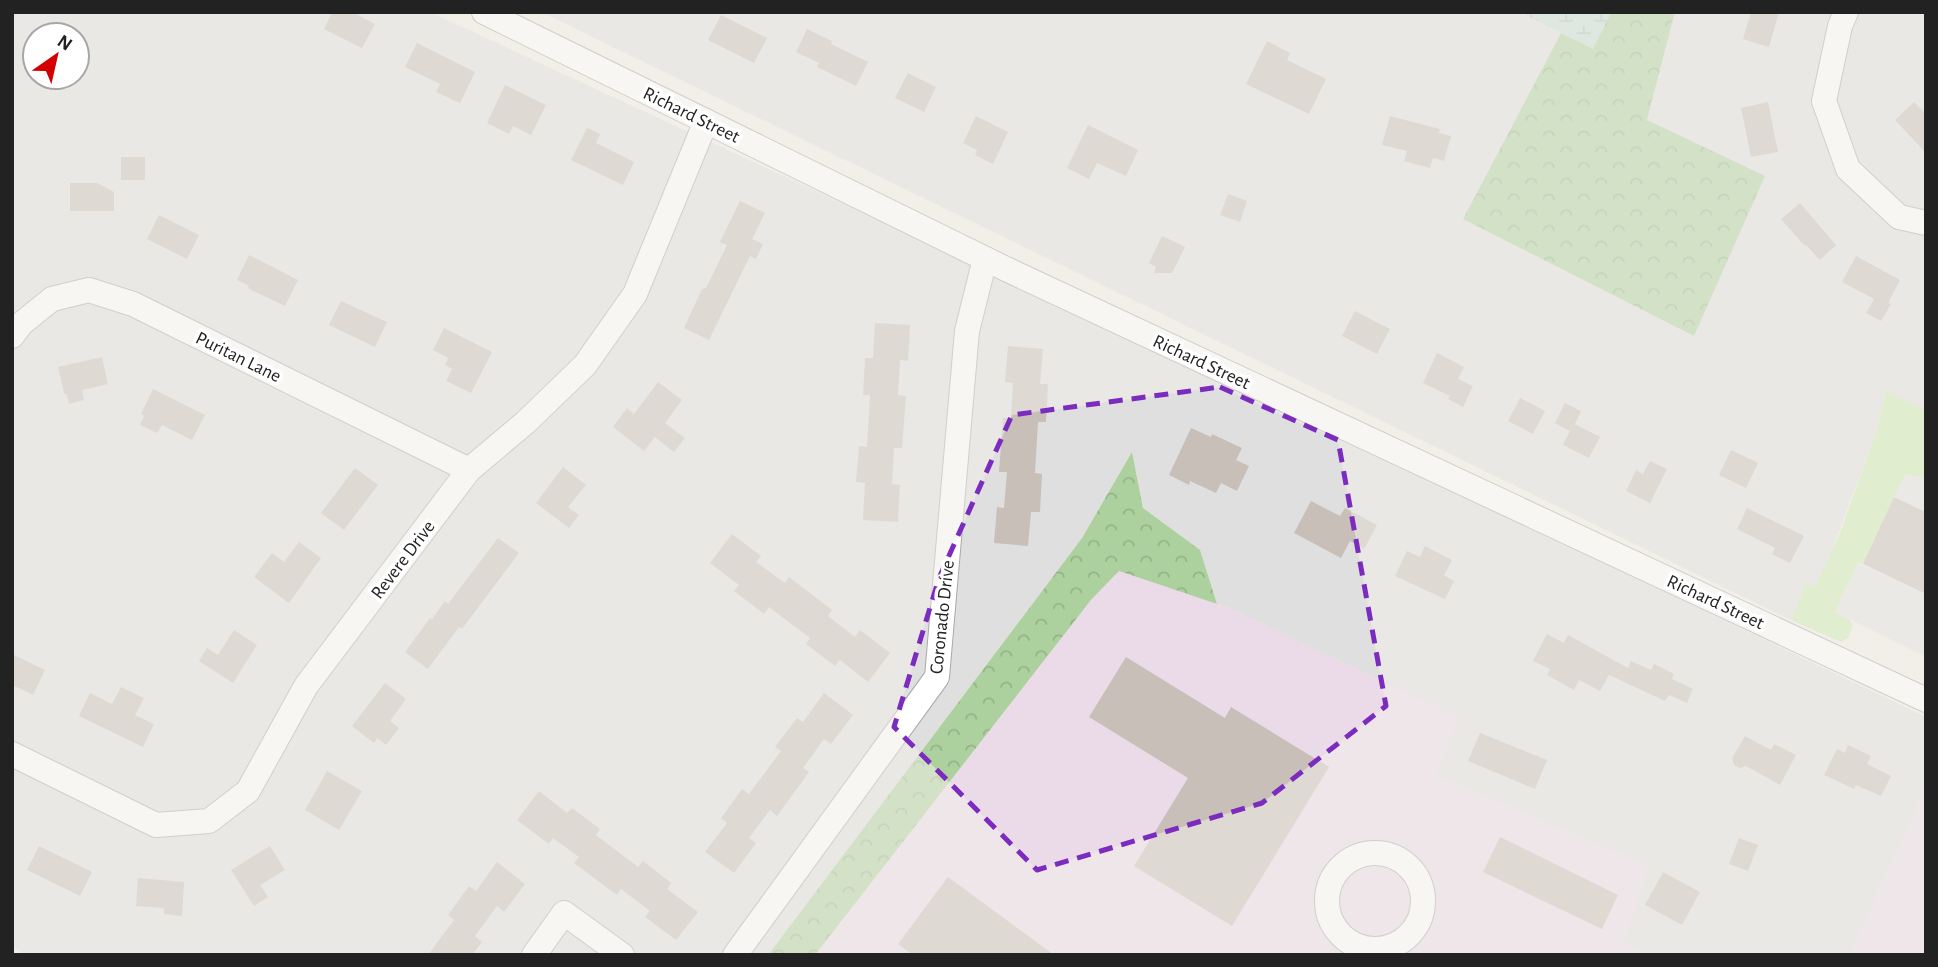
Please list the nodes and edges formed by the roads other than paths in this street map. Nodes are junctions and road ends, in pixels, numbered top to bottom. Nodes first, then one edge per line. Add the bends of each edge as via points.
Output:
1 (484, 12) edge
2 (1846, 12) edge
3 (706, 121) junction
4 (1926, 223) edge
5 (985, 259) junction
6 (12, 336) edge
7 (469, 470) junction
8 (1926, 700) edge
9 (12, 754) edge
10 (593, 947) edge
11 (534, 955) edge
12 (622, 955) edge
13 (735, 955) edge

1 - 3 street, Richard Street
2 - 4 street via 1824,101 1849,169 1899,217
3 - 5 street, Richard Street
3 - 7 street, Revere Drive via 635,294 585,365
5 - 8 street, Richard Street
5 - 13 street, Coronado Drive via 967,331 937,677
6 - 7 street, Puritan Lane via 52,299 89,290 133,304
7 - 9 street, Revere Drive via 306,686 248,791 209,821 156,825
10 - 11 street via 564,913
10 - 12 street

